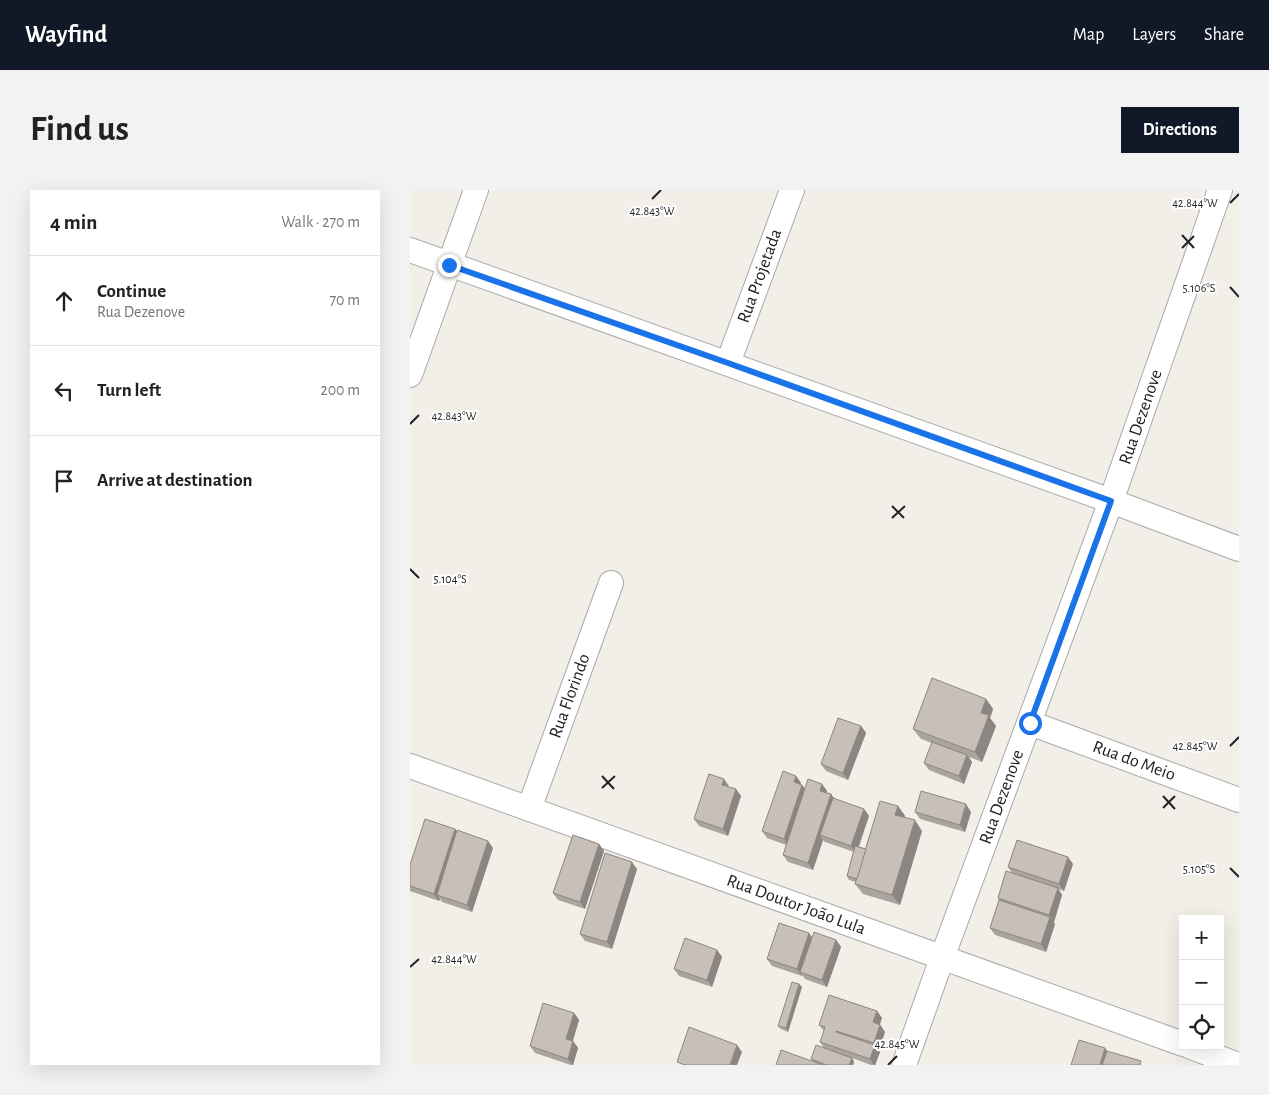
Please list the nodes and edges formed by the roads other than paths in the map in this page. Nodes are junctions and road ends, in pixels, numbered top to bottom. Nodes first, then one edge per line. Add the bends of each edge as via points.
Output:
1 (476, 190) edge
2 (792, 190) edge
3 (1220, 190) edge
4 (410, 250) edge
5 (449, 265) junction
6 (728, 363) junction
7 (410, 375) edge
8 (1111, 501) junction
9 (1239, 549) edge
10 (611, 583) dead end
11 (1030, 723) junction
12 (410, 766) edge
13 (1239, 800) edge
14 (529, 809) junction
15 (942, 958) junction
16 (1179, 1043) edge
17 (1201, 1055) edge
18 (904, 1065) edge
19 (1238, 1065) edge

1 - 5 street
2 - 6 street, Rua Projetada
3 - 8 street, Rua Dezenove
4 - 5 street
5 - 6 street
5 - 7 street
6 - 8 street
8 - 9 street
8 - 11 street, Rua Dezenove
10 - 14 street, Rua Florindo
11 - 13 street, Rua do Meio
11 - 15 street, Rua Dezenove
12 - 14 street, Rua Doutor João Lula
14 - 15 street, Rua Doutor João Lula
15 - 16 street, Rua Doutor João Lula
15 - 18 street, Rua Dezenove
17 - 19 street

